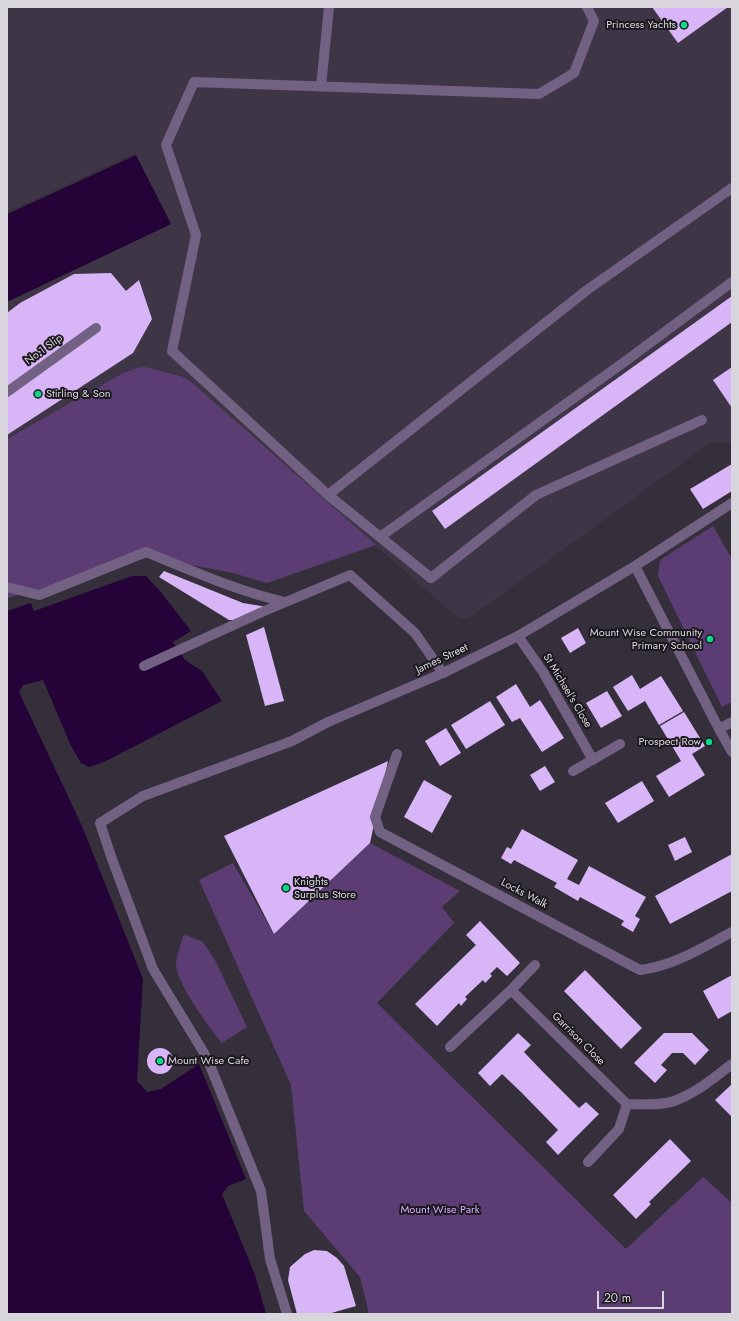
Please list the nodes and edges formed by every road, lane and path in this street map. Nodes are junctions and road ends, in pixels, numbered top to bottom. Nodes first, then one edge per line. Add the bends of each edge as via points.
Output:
1 (329, 7) edge
2 (587, 7) edge
3 (321, 87) junction
4 (732, 188) edge
5 (732, 282) edge
6 (96, 328) dead end
7 (7, 392) edge
8 (702, 420) dead end
9 (328, 495) junction
10 (732, 503) edge
11 (380, 537) junction
12 (635, 566) junction
13 (7, 587) edge
14 (285, 602) junction
15 (518, 636) junction
16 (144, 666) dead end
17 (443, 673) junction
18 (732, 722) edge
19 (718, 729) junction
20 (620, 744) dead end
21 (732, 752) edge
22 (398, 754) dead end
23 (593, 760) junction
24 (573, 771) dead end
25 (732, 932) edge
26 (535, 965) dead end
27 (512, 990) junction
28 (450, 1047) dead end
29 (732, 1064) edge
30 (627, 1104) junction
31 (588, 1162) dead end
32 (287, 1314) edge

1 - 3 street
2 - 3 street via 594,21 574,73 539,94
3 - 9 street via 194,82 166,146 196,235 172,351
4 - 9 street via 587,290
5 - 11 street
6 - 7 street, No.1 Slip
8 - 11 street via 536,495 431,578
9 - 11 street
10 - 12 street, James Street
12 - 15 street, James Street
12 - 19 street
13 - 14 street via 39,595 146,552 210,579
14 - 16 street
14 - 17 street via 350,575 415,633
15 - 17 street, James Street
15 - 23 street, St Michael's Close via 543,672
17 - 32 street, James Street via 328,722 292,741 142,796 100,823 153,970 207,1058 261,1191 270,1259
18 - 19 street
19 - 21 street
20 - 23 street
22 - 25 street, Locks Walk via 375,817 380,832 640,970 657,968 682,958
23 - 24 street
26 - 27 street
27 - 28 street
27 - 30 street, Garrison Close
29 - 30 street via 700,1089 673,1101
30 - 31 street via 620,1129

